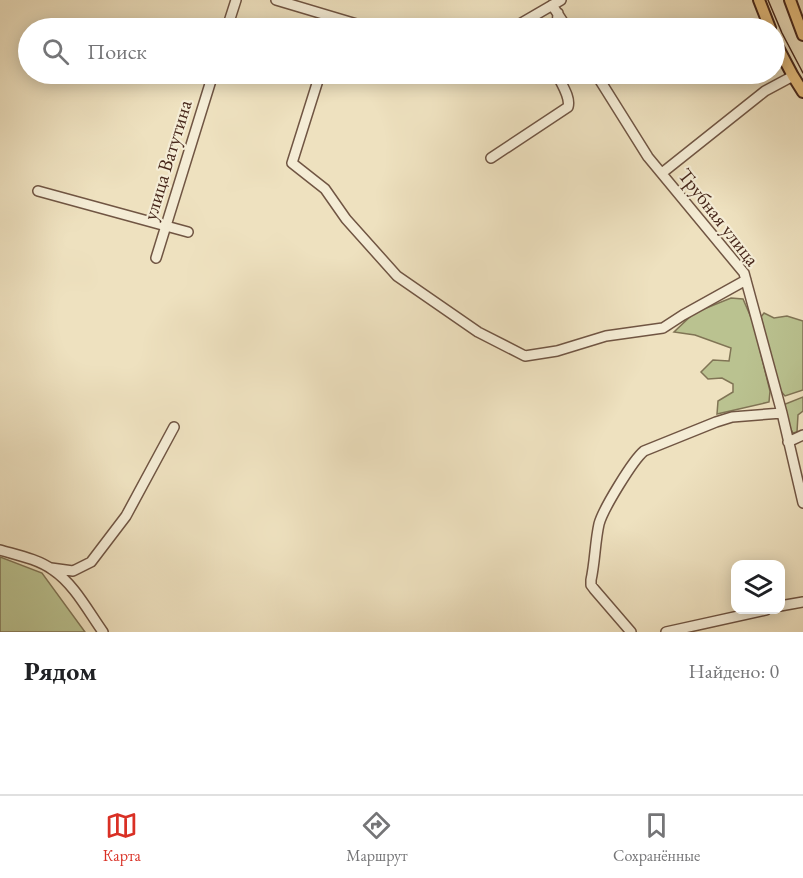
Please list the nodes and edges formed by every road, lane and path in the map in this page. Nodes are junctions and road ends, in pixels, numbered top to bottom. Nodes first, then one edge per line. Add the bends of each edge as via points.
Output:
1 (236, 0) edge
2 (276, 0) edge
3 (759, 0) edge
4 (790, 0) edge
5 (557, 6) edge
6 (230, 18) edge
7 (320, 18) edge
8 (533, 18) edge
9 (766, 18) edge
10 (803, 35) edge
11 (785, 61) edge
12 (793, 76) junction
13 (785, 80) edge
14 (210, 84) edge
15 (317, 84) edge
16 (561, 84) edge
17 (602, 84) edge
18 (778, 84) edge
19 (803, 93) edge
20 (491, 158) dead end
21 (662, 173) junction
22 (38, 191) dead end
23 (166, 225) junction
24 (188, 232) dead end
25 (156, 258) dead end
26 (746, 280) junction
27 (782, 413) junction
28 (174, 427) dead end
29 (803, 435) edge
30 (788, 442) junction
31 (803, 503) edge
32 (0, 550) edge
33 (51, 568) junction
34 (803, 602) edge
35 (785, 605) edge
36 (743, 614) edge
37 (706, 622) junction
38 (103, 632) edge
39 (631, 632) edge
40 (666, 632) edge
41 (700, 632) edge

1 - 6 street
2 - 7 street
3 - 9 main road
4 - 10 main road
5 - 8 street
11 - 12 main road
12 - 13 street
12 - 19 main road
14 - 23 street, улица Ватутина
15 - 26 street via 292,163 325,189 397,276 478,332 525,356 606,336 663,328
16 - 20 street via 570,100 568,106
17 - 21 street, Трубная улица
18 - 21 street
21 - 26 street, Трубная улица
22 - 23 street
23 - 24 street
23 - 25 street, улица Ватутина
26 - 27 street, Трубная улица
27 - 30 street, Трубная улица
27 - 39 street via 732,417 644,451 636,458 600,522 591,580 594,589
28 - 33 street via 126,516 91,562 73,571
29 - 30 street
30 - 31 street, Трубная улица
32 - 33 street
33 - 38 street via 67,580
34 - 35 street
36 - 37 street
37 - 40 street
37 - 41 street

